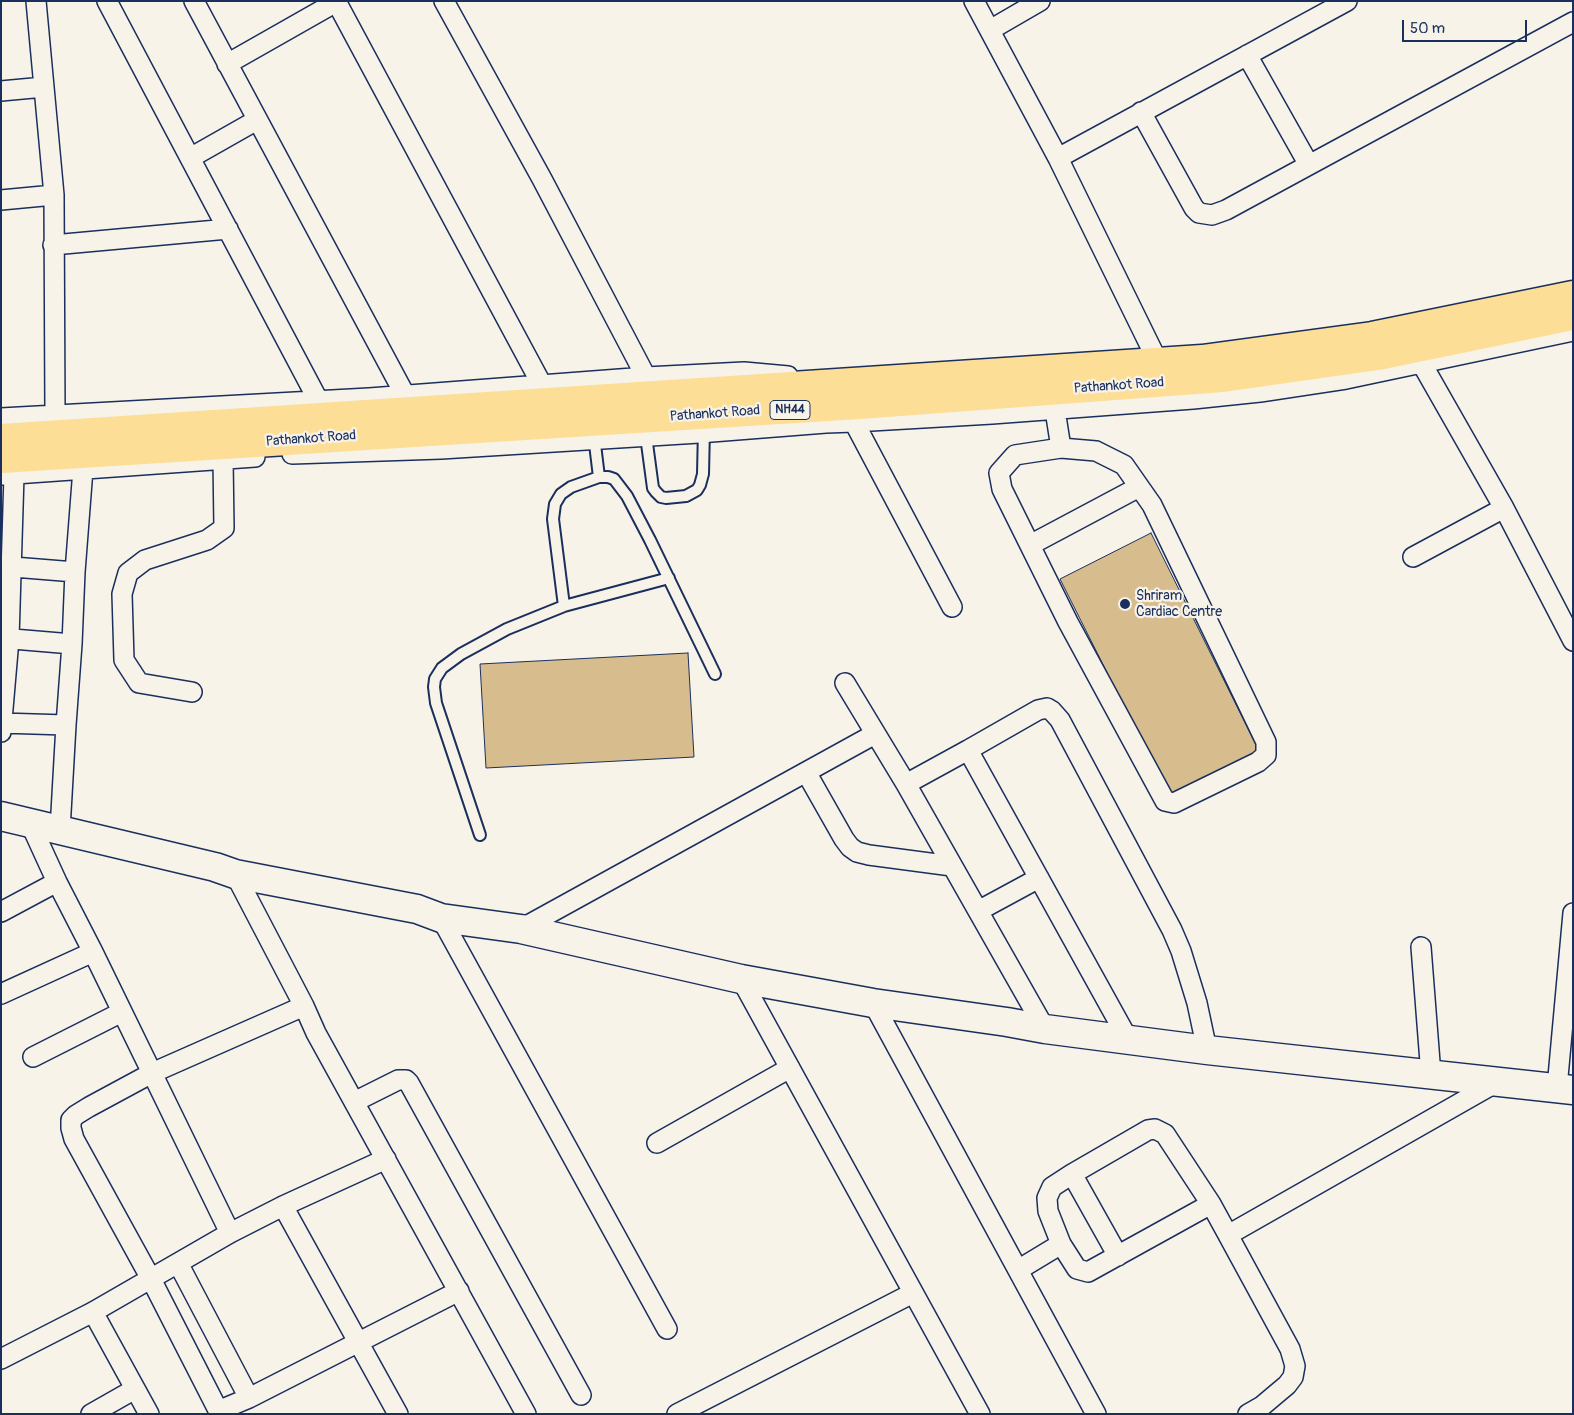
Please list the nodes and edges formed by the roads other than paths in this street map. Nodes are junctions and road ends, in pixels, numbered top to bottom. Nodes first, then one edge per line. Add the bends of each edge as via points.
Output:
1 (36, 1) edge
2 (107, 1) edge
3 (194, 1) edge
4 (337, 1) edge
5 (444, 1) edge
6 (974, 1) edge
7 (1040, 1) edge
8 (1347, 1) edge
9 (1573, 22) edge
10 (990, 30) junction
11 (1247, 55) junction
12 (227, 64) junction
13 (44, 87) junction
14 (1, 91) edge
15 (1140, 112) junction
16 (257, 120) junction
17 (190, 158) junction
18 (1058, 158) junction
19 (1310, 165) junction
20 (54, 196) junction
21 (1, 200) edge
22 (228, 229) junction
23 (53, 245) junction
24 (1573, 295) edge
25 (1573, 316) edge
26 (1573, 331) edge
27 (1158, 362) junction
28 (1422, 364) junction
29 (646, 377) junction
30 (858, 382) junction
31 (542, 385) junction
32 (404, 395) junction
33 (318, 400) junction
34 (1055, 410) junction
35 (55, 415) junction
36 (1, 418) edge
37 (854, 422) junction
38 (704, 424) junction
39 (593, 430) junction
40 (646, 436) junction
41 (1, 438) edge
42 (1061, 448) junction
43 (223, 459) junction
44 (6, 469) edge
45 (83, 469) junction
46 (599, 477) junction
47 (1139, 486) junction
48 (1504, 508) junction
49 (1030, 545) junction
50 (1413, 557) dead end
51 (6, 566) edge
52 (75, 572) junction
53 (669, 578) junction
54 (564, 606) junction
55 (952, 607) dead end
56 (5, 638) edge
57 (1573, 641) edge
58 (72, 644) junction
59 (715, 674) dead end
60 (845, 683) dead end
61 (192, 692) dead end
62 (66, 725) junction
63 (2, 726) edge
64 (874, 734) junction
65 (968, 750) junction
66 (806, 772) junction
67 (906, 784) junction
68 (1, 816) edge
69 (30, 823) junction
70 (60, 830) junction
71 (480, 835) dead end
72 (952, 866) junction
73 (235, 874) junction
74 (1040, 878) junction
75 (57, 882) junction
76 (1, 912) edge
77 (978, 912) junction
78 (1573, 913) edge
79 (441, 918) junction
80 (521, 930) junction
81 (1421, 947) dead end
82 (93, 952) junction
83 (741, 979) junction
84 (1, 994) edge
85 (873, 1003) junction
86 (304, 1006) junction
87 (122, 1012) junction
88 (1045, 1030) junction
89 (1128, 1039) junction
90 (1207, 1050) junction
91 (34, 1057) dead end
92 (790, 1068) junction
93 (152, 1074) junction
94 (1431, 1075) junction
95 (1497, 1082) junction
96 (1565, 1089) edge
97 (354, 1102) junction
98 (657, 1143) dead end
99 (386, 1159) junction
100 (1072, 1174) junction
101 (1211, 1204) junction
102 (283, 1206) junction
103 (230, 1233) junction
104 (1228, 1235) junction
105 (1061, 1244) junction
106 (1118, 1256) junction
107 (178, 1263) junction
108 (1018, 1270) junction
109 (151, 1278) junction
110 (459, 1292) junction
111 (913, 1293) junction
112 (92, 1312) junction
113 (667, 1329) dead end
114 (359, 1342) junction
115 (1, 1359) edge
116 (135, 1389) junction
117 (581, 1395) dead end
118 (249, 1398) junction
119 (706, 1407) edge
120 (219, 1412) edge
121 (91, 1414) edge
122 (148, 1414) edge
123 (398, 1414) edge
124 (526, 1414) edge
125 (677, 1414) edge
126 (980, 1414) edge
127 (1096, 1414) edge
128 (1248, 1414) edge

1 - 13 street
2 - 17 street
3 - 12 street
4 - 12 street
4 - 31 street
5 - 29 street
6 - 10 street
7 - 10 street
8 - 11 street
9 - 19 street
10 - 18 street
11 - 15 street
11 - 19 street
12 - 16 street
13 - 14 street
13 - 20 street
15 - 18 street
15 - 19 street via 1194,208 1204,215 1226,210
16 - 17 street
16 - 32 street
17 - 22 street
18 - 27 street
20 - 21 street
20 - 23 street
22 - 23 street
22 - 33 street
23 - 35 street
24 - 27 highway, NH44 via 1372,336
25 - 38 highway, Pathankot Road / NH44 via 1378,356 1223,378 859,405
26 - 28 street
27 - 30 highway, NH44
28 - 34 street via 1260,392
28 - 48 street
29 - 30 street via 744,372
29 - 31 street
30 - 41 highway, NH44
31 - 32 street
32 - 33 street
33 - 35 street
34 - 37 street
34 - 42 street
35 - 36 street
37 - 38 street
37 - 55 street
38 - 39 highway, Pathankot Road / NH44
38 - 40 street
38 - 40 lane via 703,474 700,485 692,494 666,498 653,488
39 - 40 street
39 - 43 street via 442,449
39 - 44 highway, Pathankot Road / NH44
39 - 46 lane
42 - 47 street via 1096,451 1124,465
42 - 49 street via 1015,454 999,473 1002,489
43 - 45 street
43 - 61 street via 224,528 207,540 145,560 128,573 122,594 124,660 139,683
44 - 45 street
44 - 51 street
45 - 52 street
46 - 53 lane via 608,477 620,484
46 - 54 lane via 571,486 555,504 553,519
47 - 49 street
47 - 49 street via 1152,505 1266,742 1266,755 1258,762 1174,803 1165,801
48 - 50 street
48 - 57 street
51 - 52 street
51 - 56 street
52 - 58 street
53 - 54 lane
53 - 59 lane
54 - 71 lane via 507,629 469,650 442,668 435,679 436,703
56 - 58 street
56 - 63 street
58 - 62 street
60 - 64 street
62 - 63 street
62 - 70 street
64 - 66 street
64 - 67 street
65 - 67 street
65 - 74 street
65 - 90 street via 1038,710 1047,708 1060,720 1175,937 1197,1003
66 - 72 street via 844,839 857,852
66 - 80 street
67 - 72 street
68 - 69 street
69 - 70 street
69 - 75 street
70 - 73 street
72 - 77 street
73 - 79 street via 417,910
73 - 86 street
74 - 77 street
74 - 89 street
75 - 76 street
75 - 82 street
77 - 88 street
78 - 96 street
79 - 80 street
79 - 113 street
80 - 83 street
81 - 94 street
82 - 84 street
82 - 87 street
83 - 85 street
83 - 92 street
85 - 88 street
85 - 108 street
86 - 93 street
86 - 97 street
87 - 91 street
87 - 93 street
88 - 89 street
89 - 90 street
90 - 94 street
92 - 98 street
92 - 111 street
93 - 103 street
93 - 109 street via 71,1120 74,1139
94 - 95 street
95 - 96 street
95 - 104 street
97 - 99 street
97 - 117 street via 398,1080 410,1083
99 - 102 street
99 - 110 street
100 - 101 street via 1155,1129 1164,1134
100 - 105 street via 1052,1187 1047,1198 1048,1211
100 - 106 street
101 - 104 street
101 - 106 street
102 - 103 street
102 - 114 street
103 - 107 street
104 - 128 street via 1290,1349 1295,1366 1287,1386
105 - 106 street via 1082,1272
105 - 108 street
107 - 109 street
107 - 118 street
108 - 127 street
109 - 112 street
109 - 120 street
110 - 114 street
110 - 124 street
111 - 119 street
111 - 126 street
112 - 115 street
112 - 116 street
114 - 118 street
114 - 123 street
116 - 121 street
116 - 122 street
118 - 120 street
119 - 125 street

